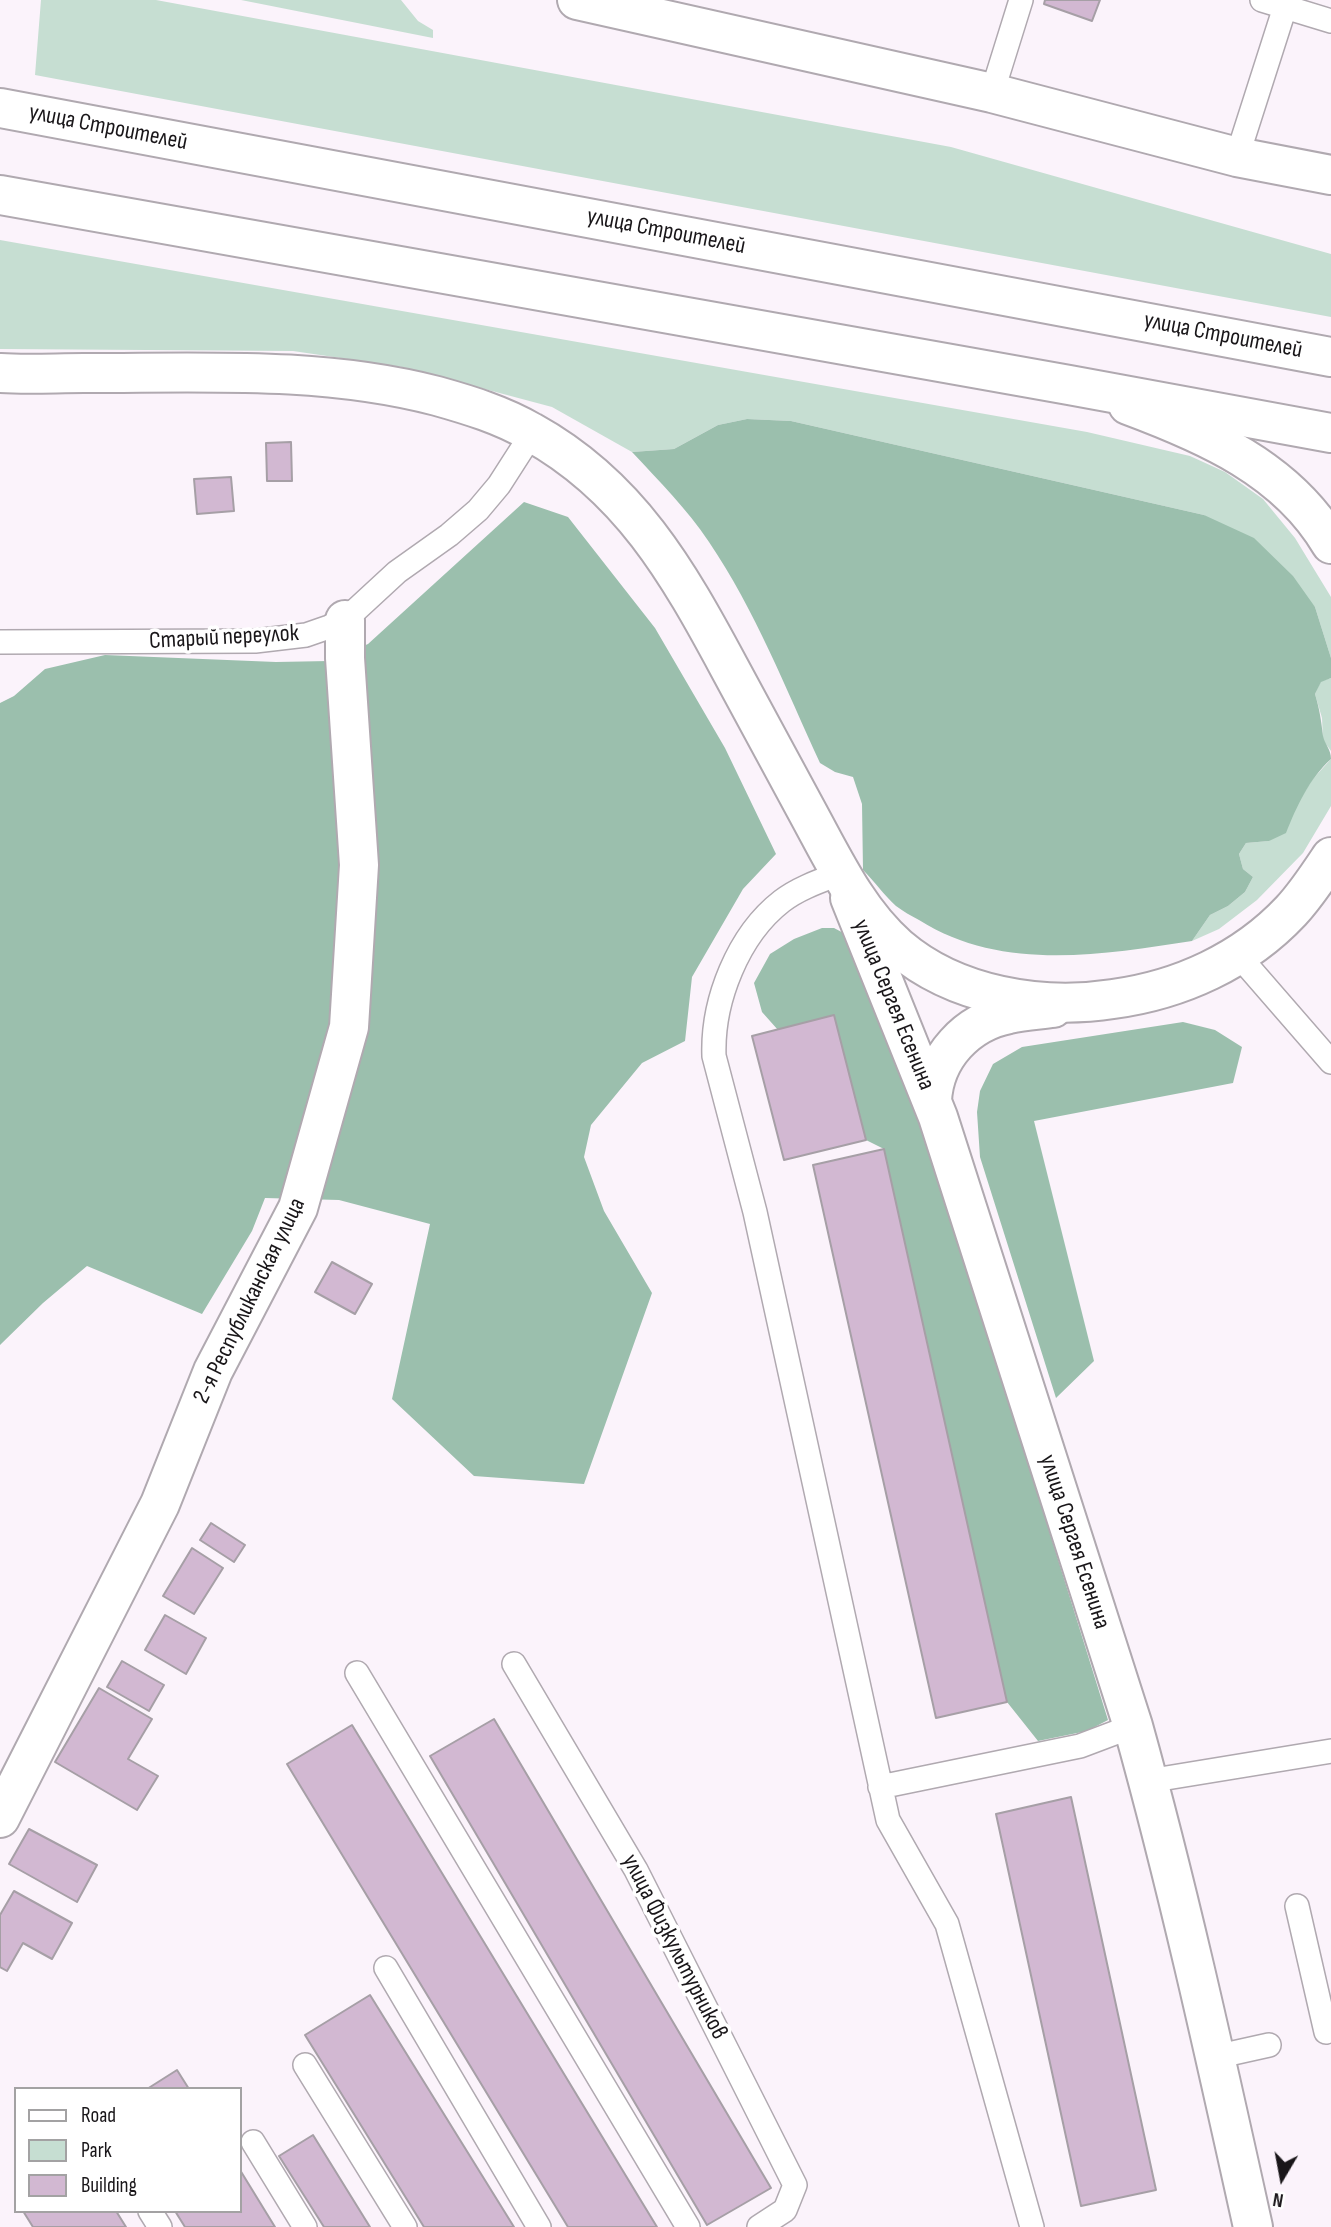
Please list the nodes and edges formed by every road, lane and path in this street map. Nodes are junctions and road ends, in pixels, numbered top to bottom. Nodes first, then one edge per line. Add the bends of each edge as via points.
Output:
1 (577, 0) edge
2 (1021, 0) edge
3 (1262, 0) edge
4 (1285, 7) junction
5 (1331, 21) edge
6 (992, 93) junction
7 (0, 108) edge
8 (1237, 157) junction
9 (1331, 176) edge
10 (0, 195) edge
11 (1331, 357) edge
12 (0, 373) edge
13 (1069, 385) junction
14 (533, 432) junction
15 (1331, 433) edge
16 (1331, 544) edge
17 (345, 620) junction
18 (0, 642) edge
19 (1331, 857) edge
20 (841, 873) junction
21 (1238, 955) junction
22 (1086, 1003) junction
23 (1331, 1062) edge
24 (932, 1101) junction
25 (514, 1664) dead end
26 (357, 1673) dead end
27 (1133, 1726) junction
28 (1331, 1751) edge
29 (1148, 1781) junction
30 (880, 1787) junction
31 (0, 1818) edge
32 (1297, 1906) dead end
33 (386, 1968) dead end
34 (1326, 2032) dead end
35 (1269, 2045) dead end
36 (1216, 2057) junction
37 (305, 2065) dead end
38 (253, 2142) dead end
39 (305, 2227) edge
40 (405, 2227) edge
41 (540, 2227) edge
42 (688, 2227) edge
43 (759, 2227) edge
44 (1032, 2227) edge
45 (1251, 2227) edge

1 - 6 street
2 - 6 lane
3 - 4 lane
4 - 5 lane
4 - 8 lane
6 - 8 street
7 - 11 street, улица Строителей
8 - 9 street
10 - 13 street
12 - 14 street via 257,373 338,378 461,403
13 - 15 street
13 - 16 street via 1154,415 1234,451 1293,497
14 - 17 lane, Старый переулок via 478,510 397,572
14 - 20 street via 612,493 658,545
17 - 18 lane, Старый переулок via 280,639
17 - 31 street, 2-я Республиканская улица via 359,864 349,1027 298,1208 213,1371 160,1504
19 - 21 street via 1291,911
20 - 22 street via 879,927 921,964 983,992
20 - 24 street, улица Сергея Есенина
20 - 30 lane via 782,902 750,935 722,997 714,1056 755,1212
21 - 22 street via 1171,986
21 - 23 lane
22 - 24 street via 1008,1014 964,1035 943,1059
24 - 27 street, улица Сергея Есенина
25 - 43 lane, улица Физкультурников via 636,1870 795,2185 785,2210
26 - 42 lane
27 - 29 street, улица Сергея Есенина
27 - 30 lane via 1080,1746
28 - 29 lane
29 - 36 street, улица Сергея Есенина
30 - 44 lane via 888,1820 947,1924
32 - 34 lane
33 - 41 lane
35 - 36 lane
36 - 45 street, улица Сергея Есенина
37 - 40 lane
38 - 39 lane

